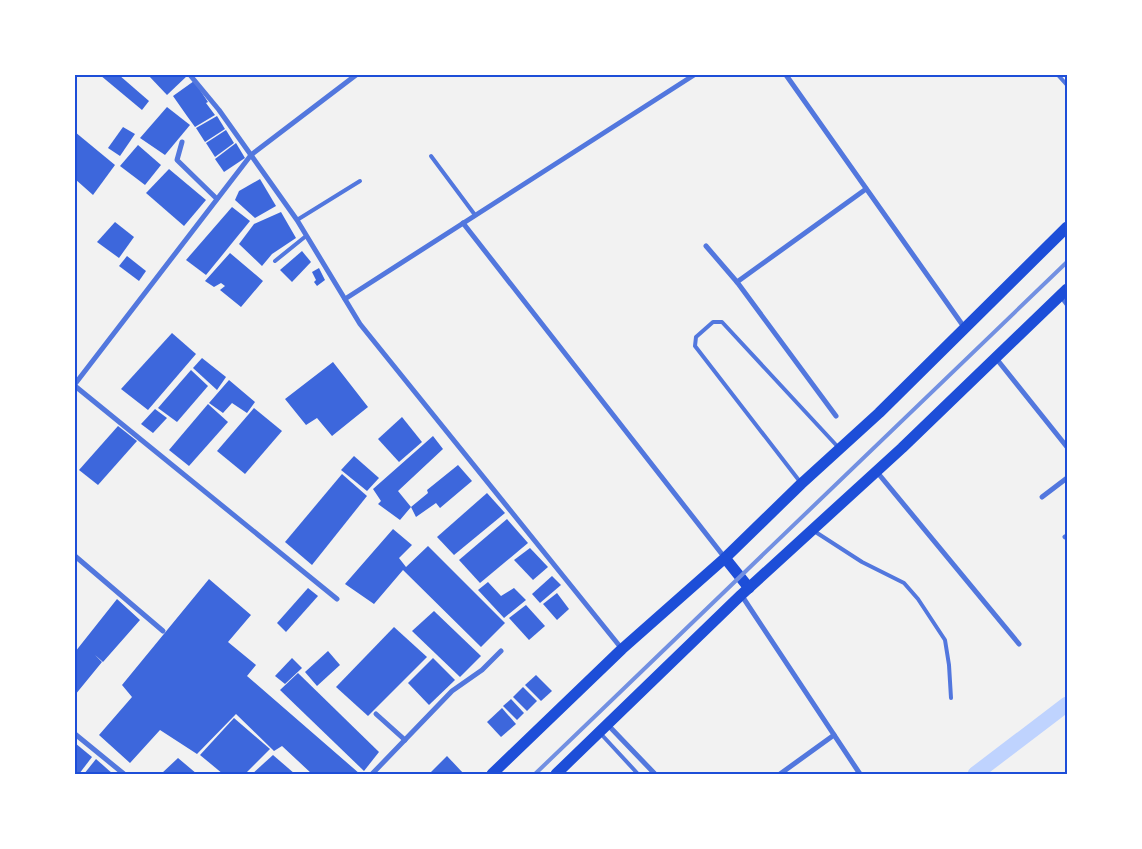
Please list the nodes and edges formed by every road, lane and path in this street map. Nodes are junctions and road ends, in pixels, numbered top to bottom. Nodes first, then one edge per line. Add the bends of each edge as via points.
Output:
1 (190, 75) edge
2 (356, 75) edge
3 (694, 75) edge
4 (786, 75) edge
5 (1058, 75) edge
6 (1067, 85) edge
7 (182, 142) dead end
8 (251, 155) junction
9 (430, 156) dead end
10 (360, 181) dead end
11 (866, 189) junction
12 (218, 199) junction
13 (475, 216) junction
14 (297, 220) junction
15 (463, 223) junction
16 (1067, 227) edge
17 (306, 236) junction
18 (706, 246) dead end
19 (275, 262) dead end
20 (737, 282) junction
21 (1065, 296) edge
22 (345, 299) junction
23 (965, 328) junction
24 (995, 357) junction
25 (75, 385) edge
26 (836, 416) dead end
27 (1067, 447) edge
28 (840, 449) junction
29 (876, 471) junction
30 (1067, 478) edge
31 (801, 484) junction
32 (1042, 497) dead end
33 (812, 530) junction
34 (75, 556) edge
35 (725, 558) junction
36 (745, 592) junction
37 (337, 599) dead end
38 (163, 631) dead end
39 (1019, 644) dead end
40 (622, 649) junction
41 (501, 652) dead end
42 (951, 698) dead end
43 (376, 714) dead end
44 (604, 729) junction
45 (75, 734) edge
46 (834, 735) junction
47 (405, 740) junction
48 (124, 774) edge
49 (372, 774) edge
50 (492, 774) edge
51 (556, 774) edge
52 (638, 774) edge
53 (655, 774) edge
54 (780, 774) edge
55 (860, 774) edge

1 - 8 street
2 - 8 street
3 - 13 street
4 - 11 street
5 - 6 lane
7 - 12 street via 177,160
8 - 12 street
8 - 14 street
9 - 13 lane
10 - 14 lane
11 - 20 street
11 - 23 street
12 - 25 street
13 - 15 street
14 - 17 street
15 - 22 street
15 - 35 street
16 - 23 main road
17 - 19 lane
17 - 22 street
18 - 20 street
20 - 26 street
21 - 24 main road
22 - 40 street via 360,324
23 - 28 main road
24 - 27 street
24 - 29 main road
25 - 37 street
28 - 31 main road
28 - 31 lane via 722,322 713,322 696,337 694,346
29 - 33 main road
29 - 39 street
30 - 32 street
31 - 35 main road
33 - 36 main road
33 - 42 lane via 862,562 904,583 918,599 945,640
34 - 38 street
35 - 36 main road
35 - 40 main road
36 - 44 main road
36 - 46 street
40 - 50 main road
41 - 47 street via 452,691
43 - 47 street
44 - 51 main road
44 - 52 lane
44 - 53 street
45 - 48 street
46 - 54 street
46 - 55 street
47 - 49 street

